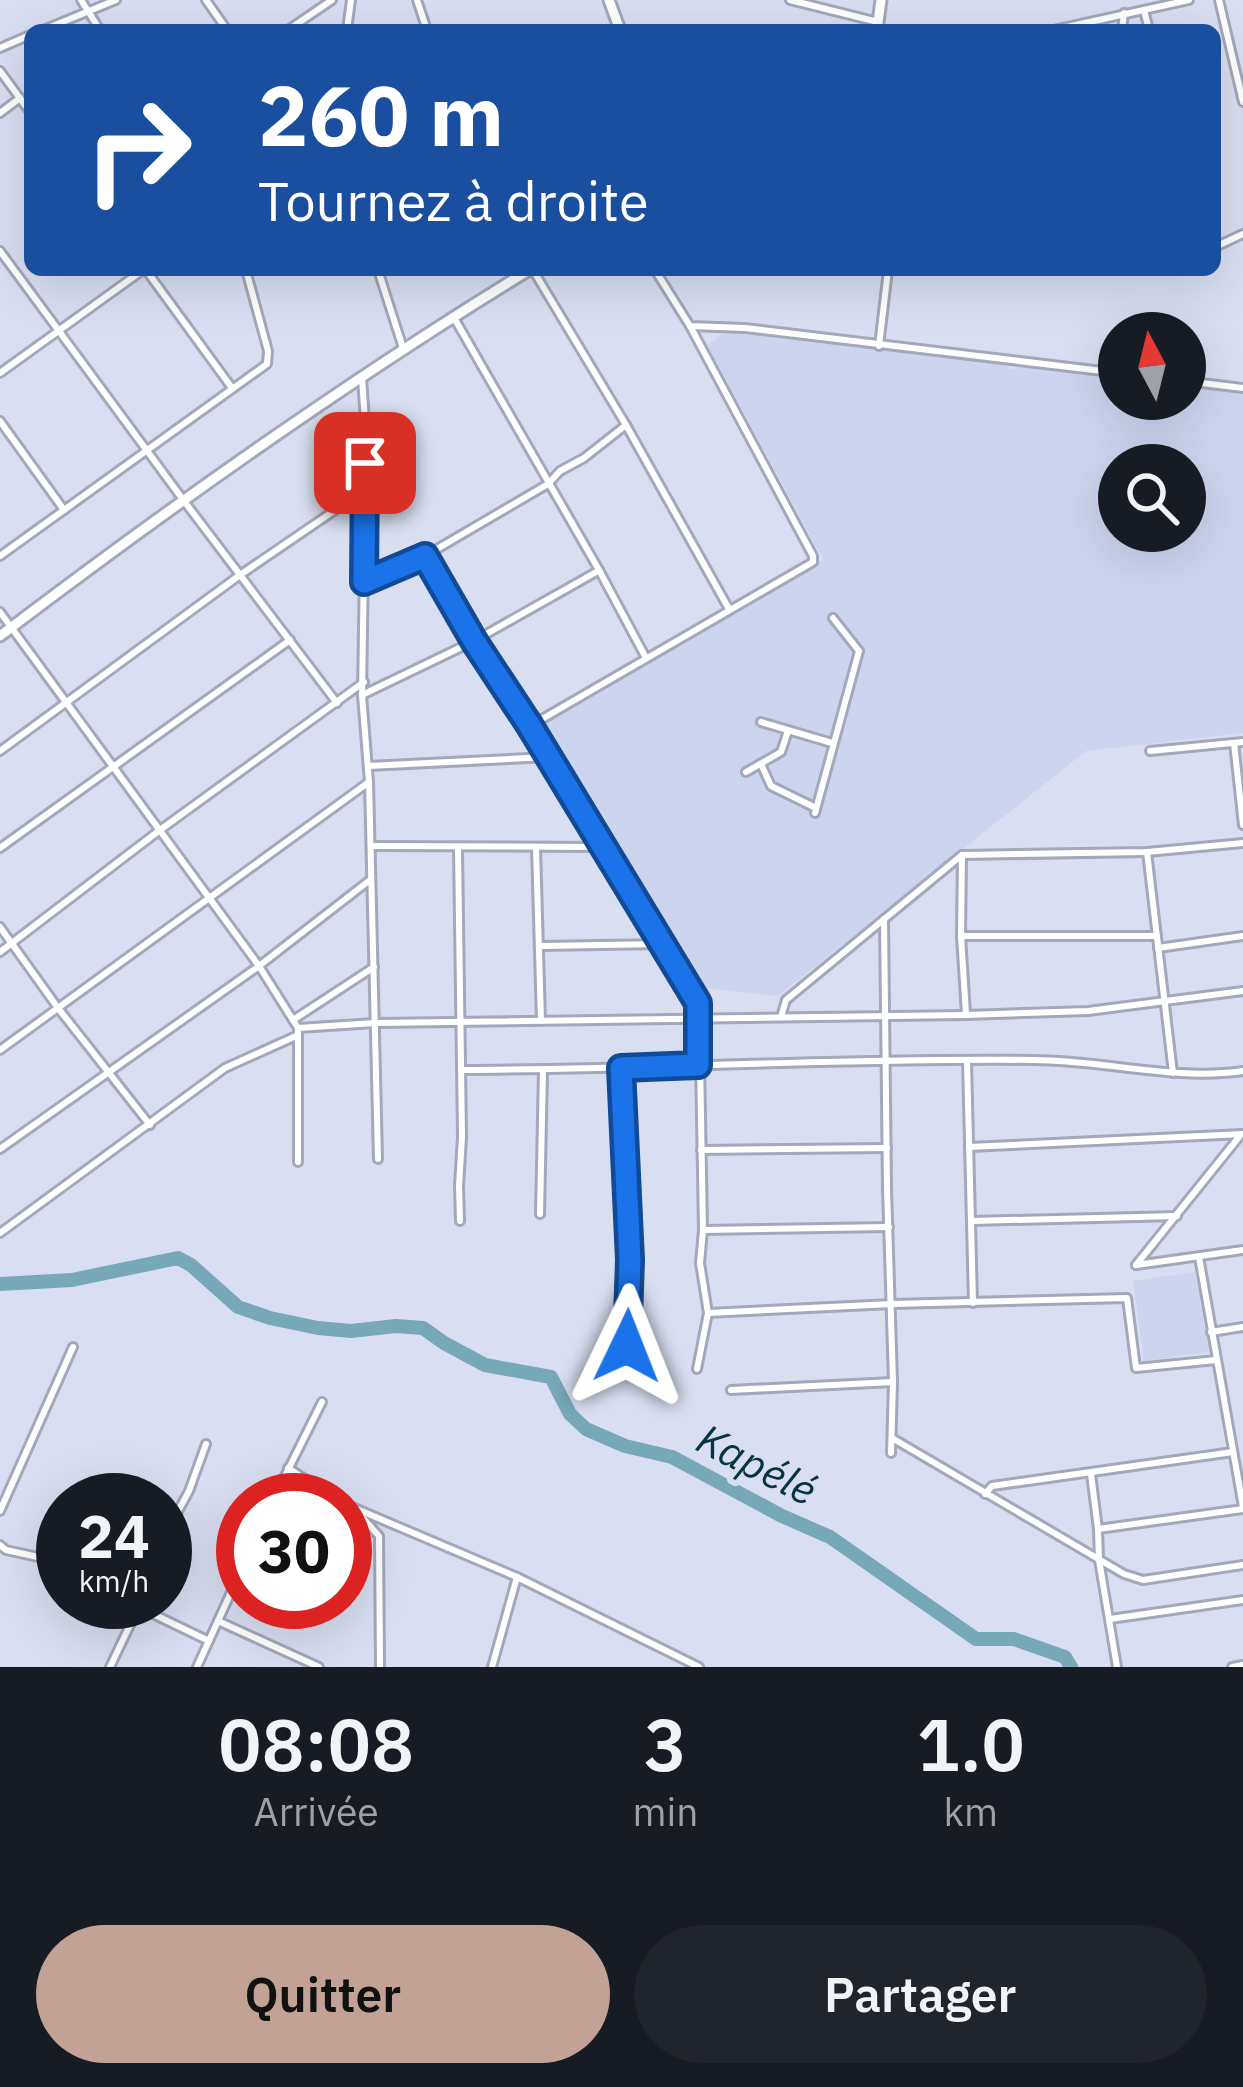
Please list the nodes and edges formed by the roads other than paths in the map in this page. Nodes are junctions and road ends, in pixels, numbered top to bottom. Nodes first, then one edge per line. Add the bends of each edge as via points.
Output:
1 (81, 0) edge
2 (116, 0) edge
3 (332, 0) edge
4 (790, 0) edge
5 (1133, 0) edge
6 (1189, 0) edge
7 (1219, 0) edge
8 (1139, 10) junction
9 (87, 12) junction
10 (1124, 14) junction
11 (58, 24) edge
12 (96, 24) edge
13 (297, 24) edge
14 (871, 24) edge
15 (1080, 24) edge
16 (1123, 24) edge
17 (1146, 24) edge
18 (0, 71) edge
19 (20, 98) junction
20 (1243, 102) edge
21 (24, 104) edge
22 (0, 112) edge
23 (0, 250) edge
24 (136, 276) edge
25 (148, 276) edge
26 (248, 276) edge
27 (379, 276) edge
28 (521, 276) edge
29 (535, 276) edge
30 (660, 276) edge
31 (887, 276) edge
32 (453, 316) junction
33 (690, 326) junction
34 (59, 331) junction
35 (879, 346) junction
36 (403, 348) junction
37 (1098, 372) edge
38 (0, 373) edge
39 (362, 374) junction
40 (1206, 384) edge
41 (232, 388) junction
42 (1243, 388) edge
43 (0, 421) edge
44 (626, 425) junction
45 (146, 450) junction
46 (548, 484) junction
47 (364, 491) junction
48 (184, 501) junction
49 (64, 509) junction
50 (0, 556) edge
51 (425, 556) junction
52 (598, 570) junction
53 (240, 575) junction
54 (364, 582) junction
55 (728, 609) junction
56 (0, 612) edge
57 (833, 618) dead end
58 (12, 627) junction
59 (0, 636) edge
60 (290, 640) junction
61 (474, 641) junction
62 (646, 658) junction
63 (364, 682) junction
64 (362, 694) junction
65 (66, 702) junction
66 (337, 703) junction
67 (761, 722) dead end
68 (530, 726) junction
69 (788, 730) junction
70 (1239, 742) edge
71 (834, 743) junction
72 (0, 751) edge
73 (1150, 751) dead end
74 (548, 757) junction
75 (761, 764) junction
76 (112, 766) junction
77 (368, 766) junction
78 (746, 772) dead end
79 (369, 782) junction
80 (1243, 825) edge
81 (160, 830) junction
82 (1243, 843) edge
83 (371, 845) junction
84 (536, 847) junction
85 (602, 847) junction
86 (0, 848) edge
87 (458, 848) junction
88 (1147, 852) junction
89 (962, 855) junction
90 (370, 880) junction
91 (209, 898) junction
92 (884, 920) junction
93 (0, 927) edge
94 (962, 936) junction
95 (1157, 936) junction
96 (1243, 936) edge
97 (13, 944) junction
98 (664, 944) junction
99 (540, 946) junction
100 (1158, 949) junction
101 (0, 952) edge
102 (259, 966) junction
103 (374, 967) junction
104 (1243, 991) edge
105 (1165, 1001) junction
106 (58, 1008) junction
107 (966, 1015) junction
108 (782, 1017) junction
109 (886, 1017) junction
110 (698, 1020) junction
111 (460, 1021) junction
112 (541, 1021) junction
113 (374, 1023) junction
114 (296, 1028) junction
115 (0, 1050) edge
116 (886, 1061) junction
117 (967, 1061) junction
118 (698, 1065) junction
119 (621, 1068) junction
120 (461, 1070) junction
121 (543, 1070) junction
122 (1243, 1071) edge
123 (1173, 1072) junction
124 (108, 1073) junction
125 (150, 1125) junction
126 (1242, 1134) edge
127 (969, 1147) junction
128 (887, 1148) junction
129 (0, 1149) edge
130 (701, 1150) junction
131 (379, 1159) dead end
132 (298, 1162) dead end
133 (540, 1214) dead end
134 (1177, 1216) junction
135 (460, 1221) dead end
136 (971, 1221) junction
137 (889, 1227) junction
138 (704, 1230) junction
139 (0, 1232) edge
140 (1243, 1250) edge
141 (1199, 1257) junction
142 (973, 1303) junction
143 (892, 1304) junction
144 (708, 1313) junction
145 (1243, 1327) edge
146 (1211, 1332) junction
147 (627, 1346) dead end
148 (73, 1347) dead end
149 (1216, 1360) junction
150 (697, 1369) dead end
151 (893, 1382) junction
152 (731, 1390) dead end
153 (322, 1402) dead end
154 (892, 1438) junction
155 (206, 1444) dead end
156 (1233, 1452) junction
157 (891, 1454) dead end
158 (288, 1468) junction
159 (286, 1473) edge
160 (296, 1473) edge
161 (1091, 1474) junction
162 (192, 1483) edge
163 (985, 1494) junction
164 (1243, 1508) edge
165 (0, 1510) edge
166 (372, 1517) edge
167 (372, 1528) edge
168 (1098, 1529) junction
169 (0, 1545) edge
170 (36, 1557) edge
171 (1099, 1560) junction
172 (1243, 1565) edge
173 (517, 1577) junction
174 (1243, 1600) edge
175 (1109, 1619) junction
176 (216, 1625) edge
177 (128, 1629) edge
178 (186, 1629) edge
179 (236, 1629) edge
180 (209, 1641) junction
181 (1243, 1665) edge
182 (110, 1667) edge
183 (197, 1667) edge
184 (319, 1667) edge
185 (380, 1667) edge
186 (492, 1667) edge
187 (699, 1667) edge
188 (1117, 1667) edge
189 (1232, 1667) edge

1 - 9 street
2 - 9 street
3 - 13 street
4 - 14 street
5 - 8 street
6 - 8 street
7 - 20 street
8 - 10 street
8 - 17 street
9 - 11 street
9 - 12 street
10 - 15 street
10 - 16 street
18 - 19 street
19 - 21 street
19 - 22 street
23 - 34 street
24 - 34 street
25 - 41 street
26 - 41 street via 269,358
27 - 36 street
28 - 32 street
29 - 44 street
30 - 33 street
31 - 35 street
32 - 36 street
32 - 46 street
33 - 35 street
33 - 55 street via 813,559
34 - 38 street
34 - 45 street
35 - 37 street
36 - 39 street
39 - 47 street
39 - 48 street
40 - 42 street
41 - 45 street
43 - 49 street
44 - 46 street
44 - 55 street
45 - 48 street
45 - 49 street
46 - 51 street
46 - 52 street
47 - 53 street
47 - 54 street
48 - 53 street
48 - 58 street
49 - 50 street
51 - 54 street
51 - 61 street
52 - 61 street
52 - 62 street
53 - 60 street
53 - 65 street
54 - 63 street
55 - 62 street
56 - 58 street
57 - 71 street via 859,651
58 - 59 street
58 - 65 street
60 - 66 street
60 - 76 street
61 - 64 street
61 - 68 street
62 - 68 street
63 - 64 street
63 - 66 street
64 - 77 street
65 - 72 street
65 - 76 street
66 - 81 street
67 - 69 street
68 - 74 street
69 - 71 street
69 - 75 street via 782,752
70 - 73 street
70 - 80 street
71 - 75 street via 816,811 771,787
74 - 77 street
74 - 85 street
75 - 78 street
76 - 81 street
76 - 86 street
77 - 79 street
79 - 83 street
79 - 91 street
81 - 91 street
81 - 97 street
82 - 88 street
83 - 87 street
83 - 90 street
84 - 85 street
84 - 87 street
84 - 99 street
85 - 98 street
87 - 111 street
88 - 89 street
88 - 95 street
89 - 92 street
89 - 94 street
90 - 102 street
90 - 103 street
91 - 102 street
91 - 106 street
92 - 108 street via 787,1000
92 - 109 street
93 - 97 street
94 - 95 street
94 - 107 street
95 - 100 street
96 - 100 street
97 - 101 street
97 - 106 street
98 - 99 street
98 - 110 street via 698,1003
99 - 112 street
100 - 105 street
102 - 114 street
102 - 124 street
103 - 113 street
103 - 114 street
104 - 105 street
105 - 107 street
105 - 123 street
106 - 115 street
106 - 124 street
107 - 109 street
108 - 109 street
108 - 110 street
109 - 116 street
110 - 112 street
110 - 118 street
111 - 112 street
111 - 113 street
111 - 120 street
113 - 114 street
113 - 131 street
114 - 125 street
114 - 132 street
116 - 117 street
116 - 118 street
116 - 128 street
117 - 123 street
117 - 127 street
118 - 119 street
118 - 130 street
119 - 121 street
119 - 147 street
120 - 121 street
120 - 135 street
121 - 133 street
122 - 123 street
124 - 125 street
124 - 129 street
125 - 139 street
126 - 127 street
126 - 134 street
127 - 136 street
128 - 130 street
128 - 137 street
130 - 138 street
134 - 136 street
134 - 141 street via 1136,1265
136 - 142 street
137 - 138 street
137 - 143 street
138 - 144 street
140 - 141 street
141 - 146 street
142 - 143 street
142 - 149 street via 1127,1298 1136,1368
143 - 144 street
143 - 151 street
144 - 150 street
145 - 146 street
146 - 149 street
148 - 165 street
149 - 156 street
151 - 152 street
151 - 154 street
153 - 158 street
154 - 157 street
154 - 163 street
155 - 162 street
156 - 161 street
156 - 164 street
158 - 159 street
158 - 160 street
161 - 163 street via 992,1486
161 - 168 street
163 - 171 street
164 - 168 street
166 - 173 street
167 - 185 street via 379,1535
168 - 171 street
169 - 170 street
171 - 172 street via 1143,1580
171 - 175 street
173 - 186 street
173 - 187 street
174 - 175 street
175 - 188 street
176 - 180 street
177 - 182 street
178 - 180 street
179 - 184 street
180 - 183 street
181 - 189 street

